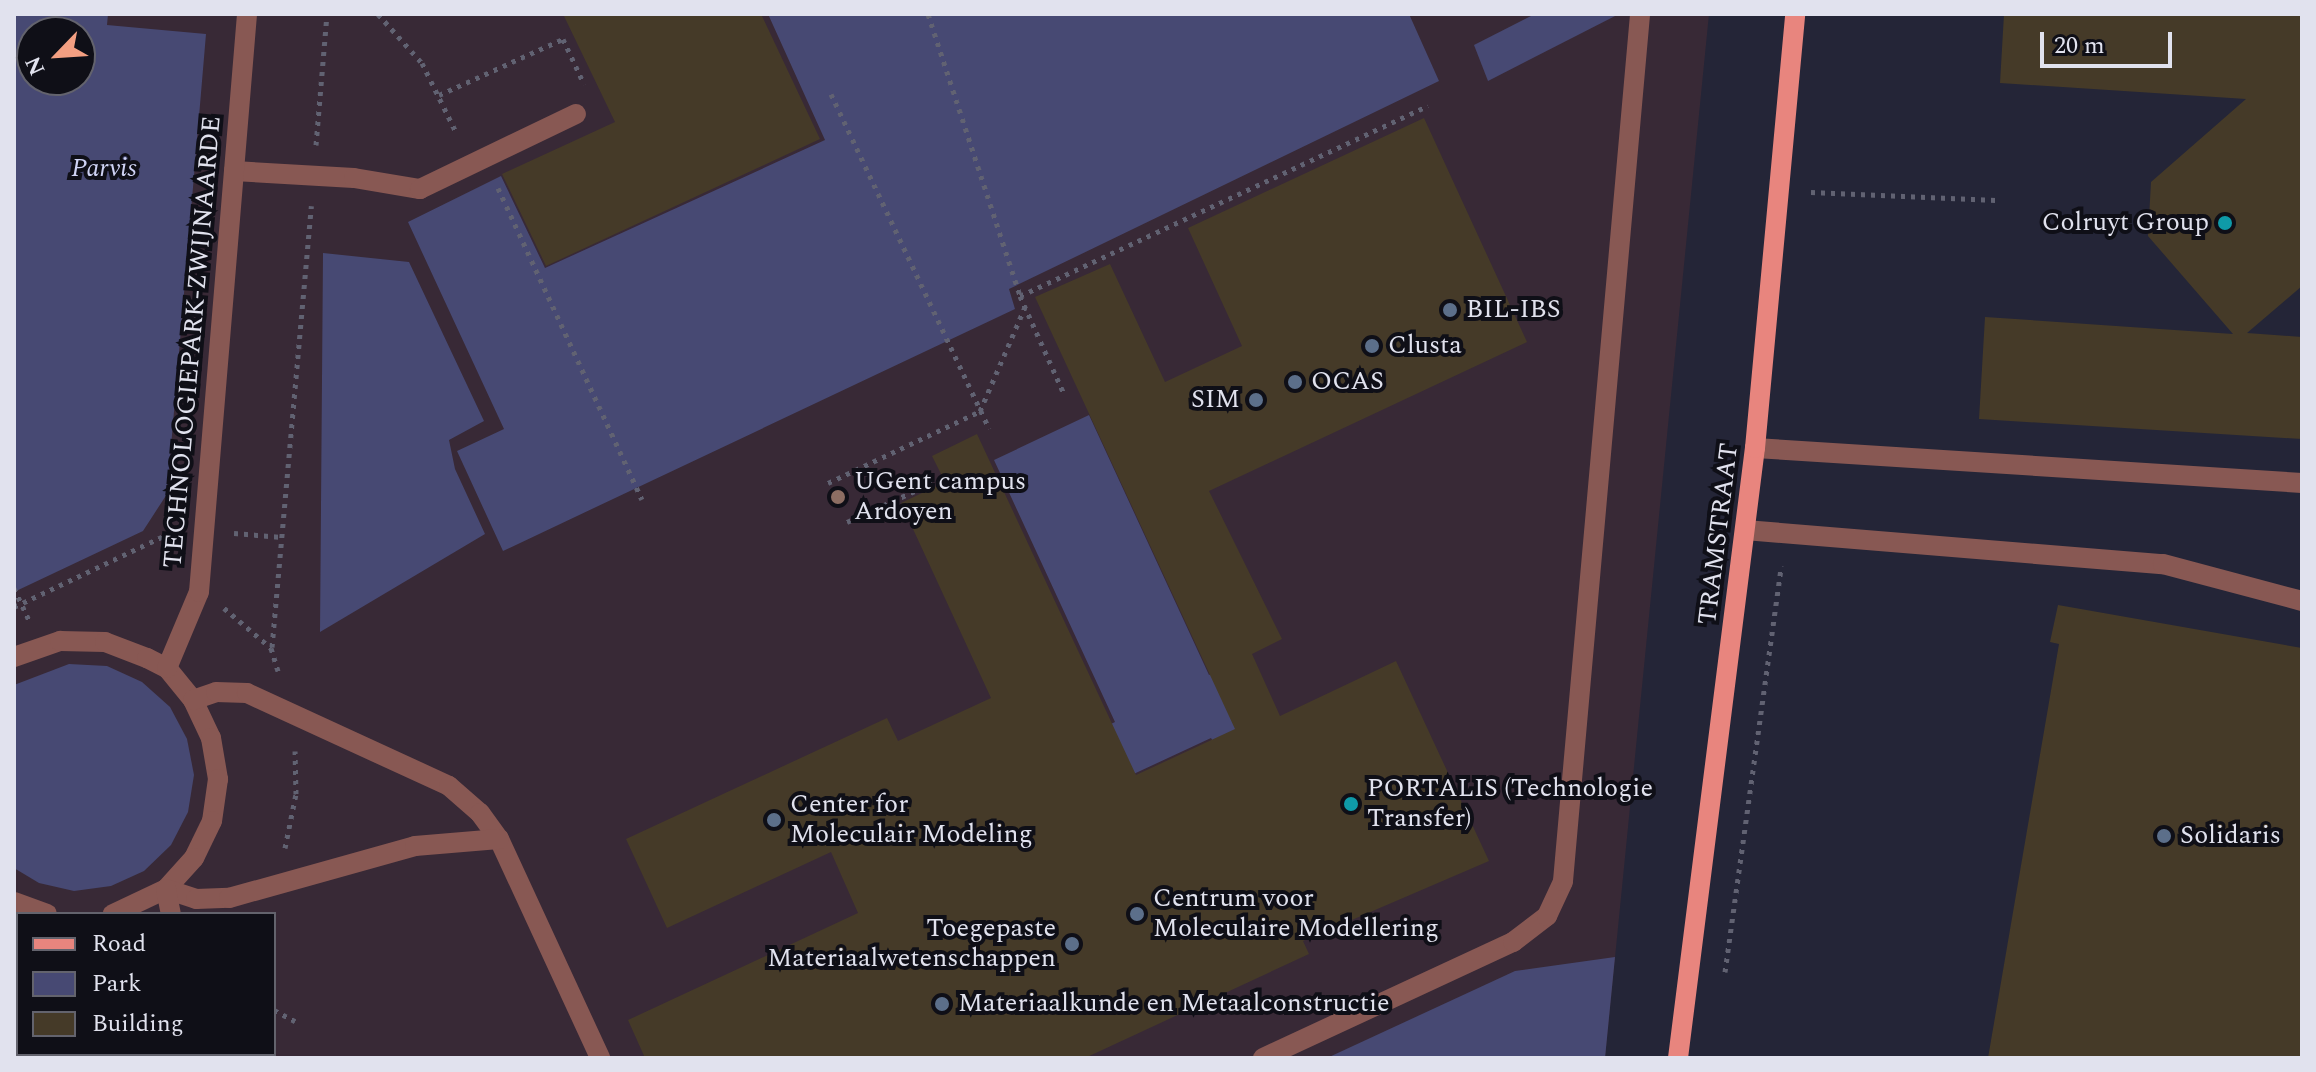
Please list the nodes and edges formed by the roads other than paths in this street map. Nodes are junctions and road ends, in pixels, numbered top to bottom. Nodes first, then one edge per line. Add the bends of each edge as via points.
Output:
1 (247, 14) edge
2 (1640, 14) edge
3 (1795, 14) edge
4 (576, 114) dead end
5 (234, 171) junction
6 (1755, 448) junction
7 (2302, 483) edge
8 (1745, 530) junction
9 (2302, 601) edge
10 (14, 657) edge
11 (167, 668) junction
12 (193, 700) junction
13 (499, 839) junction
14 (166, 889) junction
15 (215, 898) junction
16 (14, 902) edge
17 (42, 912) edge
18 (117, 912) edge
19 (171, 912) edge
20 (190, 912) edge
21 (600, 1058) edge
22 (1263, 1058) edge
23 (1678, 1058) edge

1 - 5 street, TECHNOLOGIEPARK-ZWIJNAARDE
2 - 22 street via 1563,881 1547,916 1513,942
3 - 6 main road, TRAMSTRAAT
4 - 5 street via 420,189
5 - 11 street, TECHNOLOGIEPARK-ZWIJNAARDE via 199,592
6 - 7 street
6 - 8 main road, TRAMSTRAAT
8 - 9 street via 2163,564
8 - 23 main road, TRAMSTRAAT
10 - 11 street via 60,641 105,642
11 - 12 street
12 - 13 street via 216,692 247,693 288,709 449,786
12 - 14 street via 211,738 216,793 212,821 194,858
13 - 15 street via 415,846
13 - 21 street
14 - 15 street
14 - 18 street
14 - 19 street
15 - 20 street
16 - 17 street

